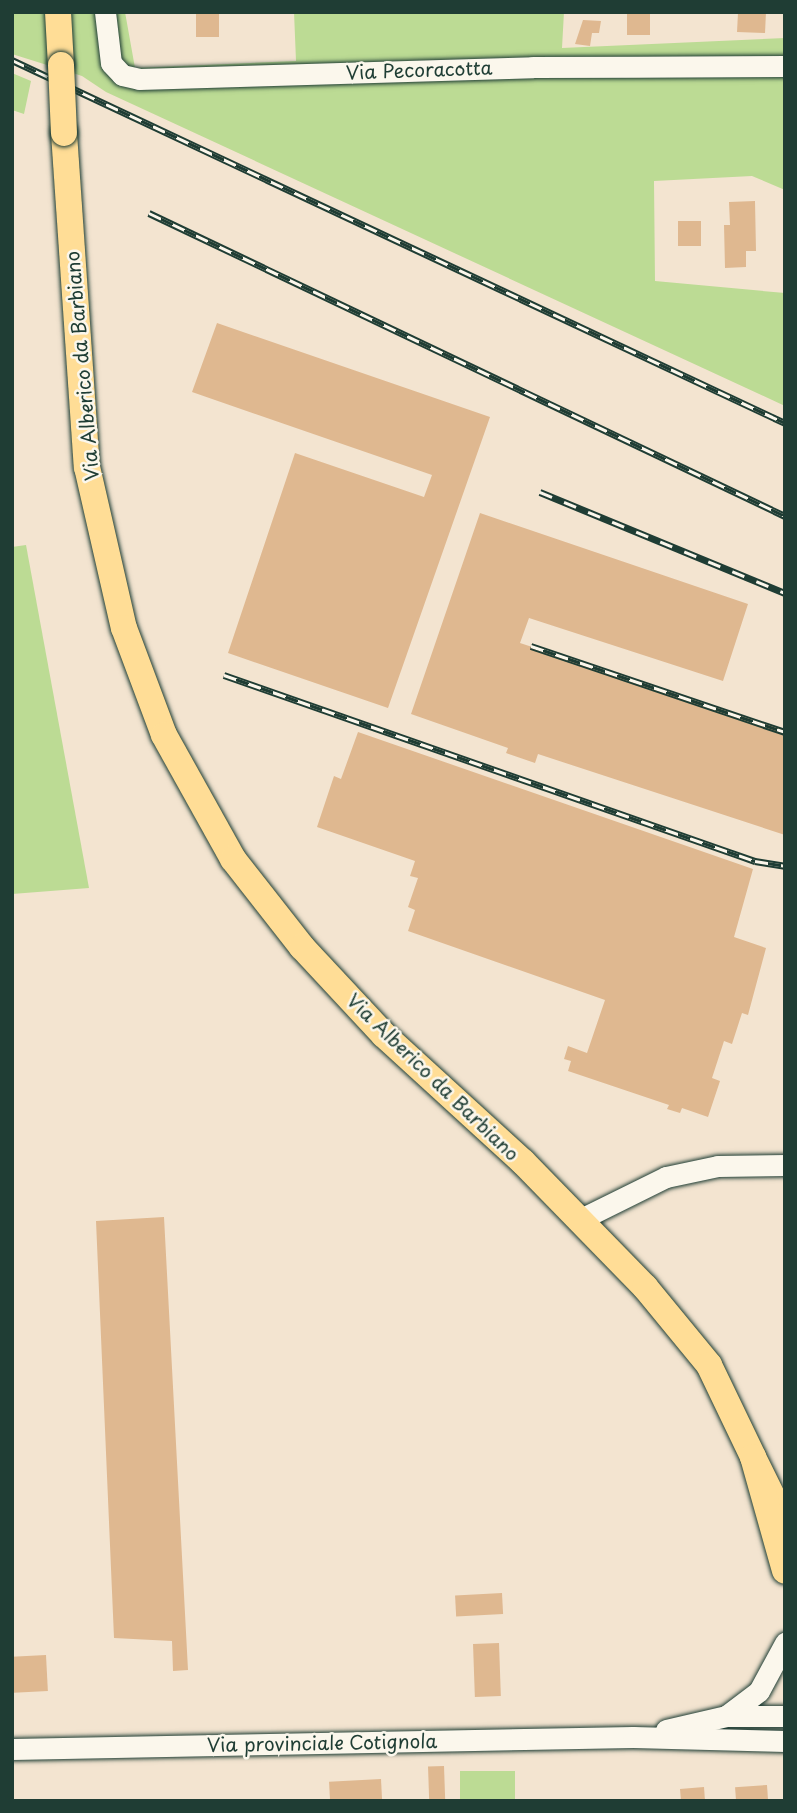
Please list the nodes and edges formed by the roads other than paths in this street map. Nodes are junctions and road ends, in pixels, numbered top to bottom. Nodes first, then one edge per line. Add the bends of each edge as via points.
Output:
1 (58, 12) edge
2 (105, 12) edge
3 (785, 66) edge
4 (785, 1165) edge
5 (580, 1219) junction
6 (753, 1457) junction
7 (785, 1522) edge
8 (785, 1571) edge
9 (785, 1643) edge
10 (726, 1716) junction
11 (785, 1716) edge
12 (633, 1737) junction
13 (785, 1741) edge
14 (12, 1749) edge

1 - 5 main road, Via Alberico da Barbiano, bridge via 87,467 124,628 164,735 233,859 302,947 384,1035
2 - 3 street, Via Pecoracotta via 111,63 122,75 139,79 547,67
4 - 5 street via 718,1166 666,1177
5 - 6 main road, Via Alberico da Barbiano via 709,1365
6 - 7 main road, Via Alberico da Barbiano
6 - 8 main road, Via Alberico da Barbiano
9 - 10 street, Via provinciale Cotignola via 759,1691
10 - 11 street, Via provinciale Cotignola
10 - 12 street, Via provinciale Cotignola
12 - 13 street, Via provinciale Cotignola
12 - 14 street, Via provinciale Cotignola

